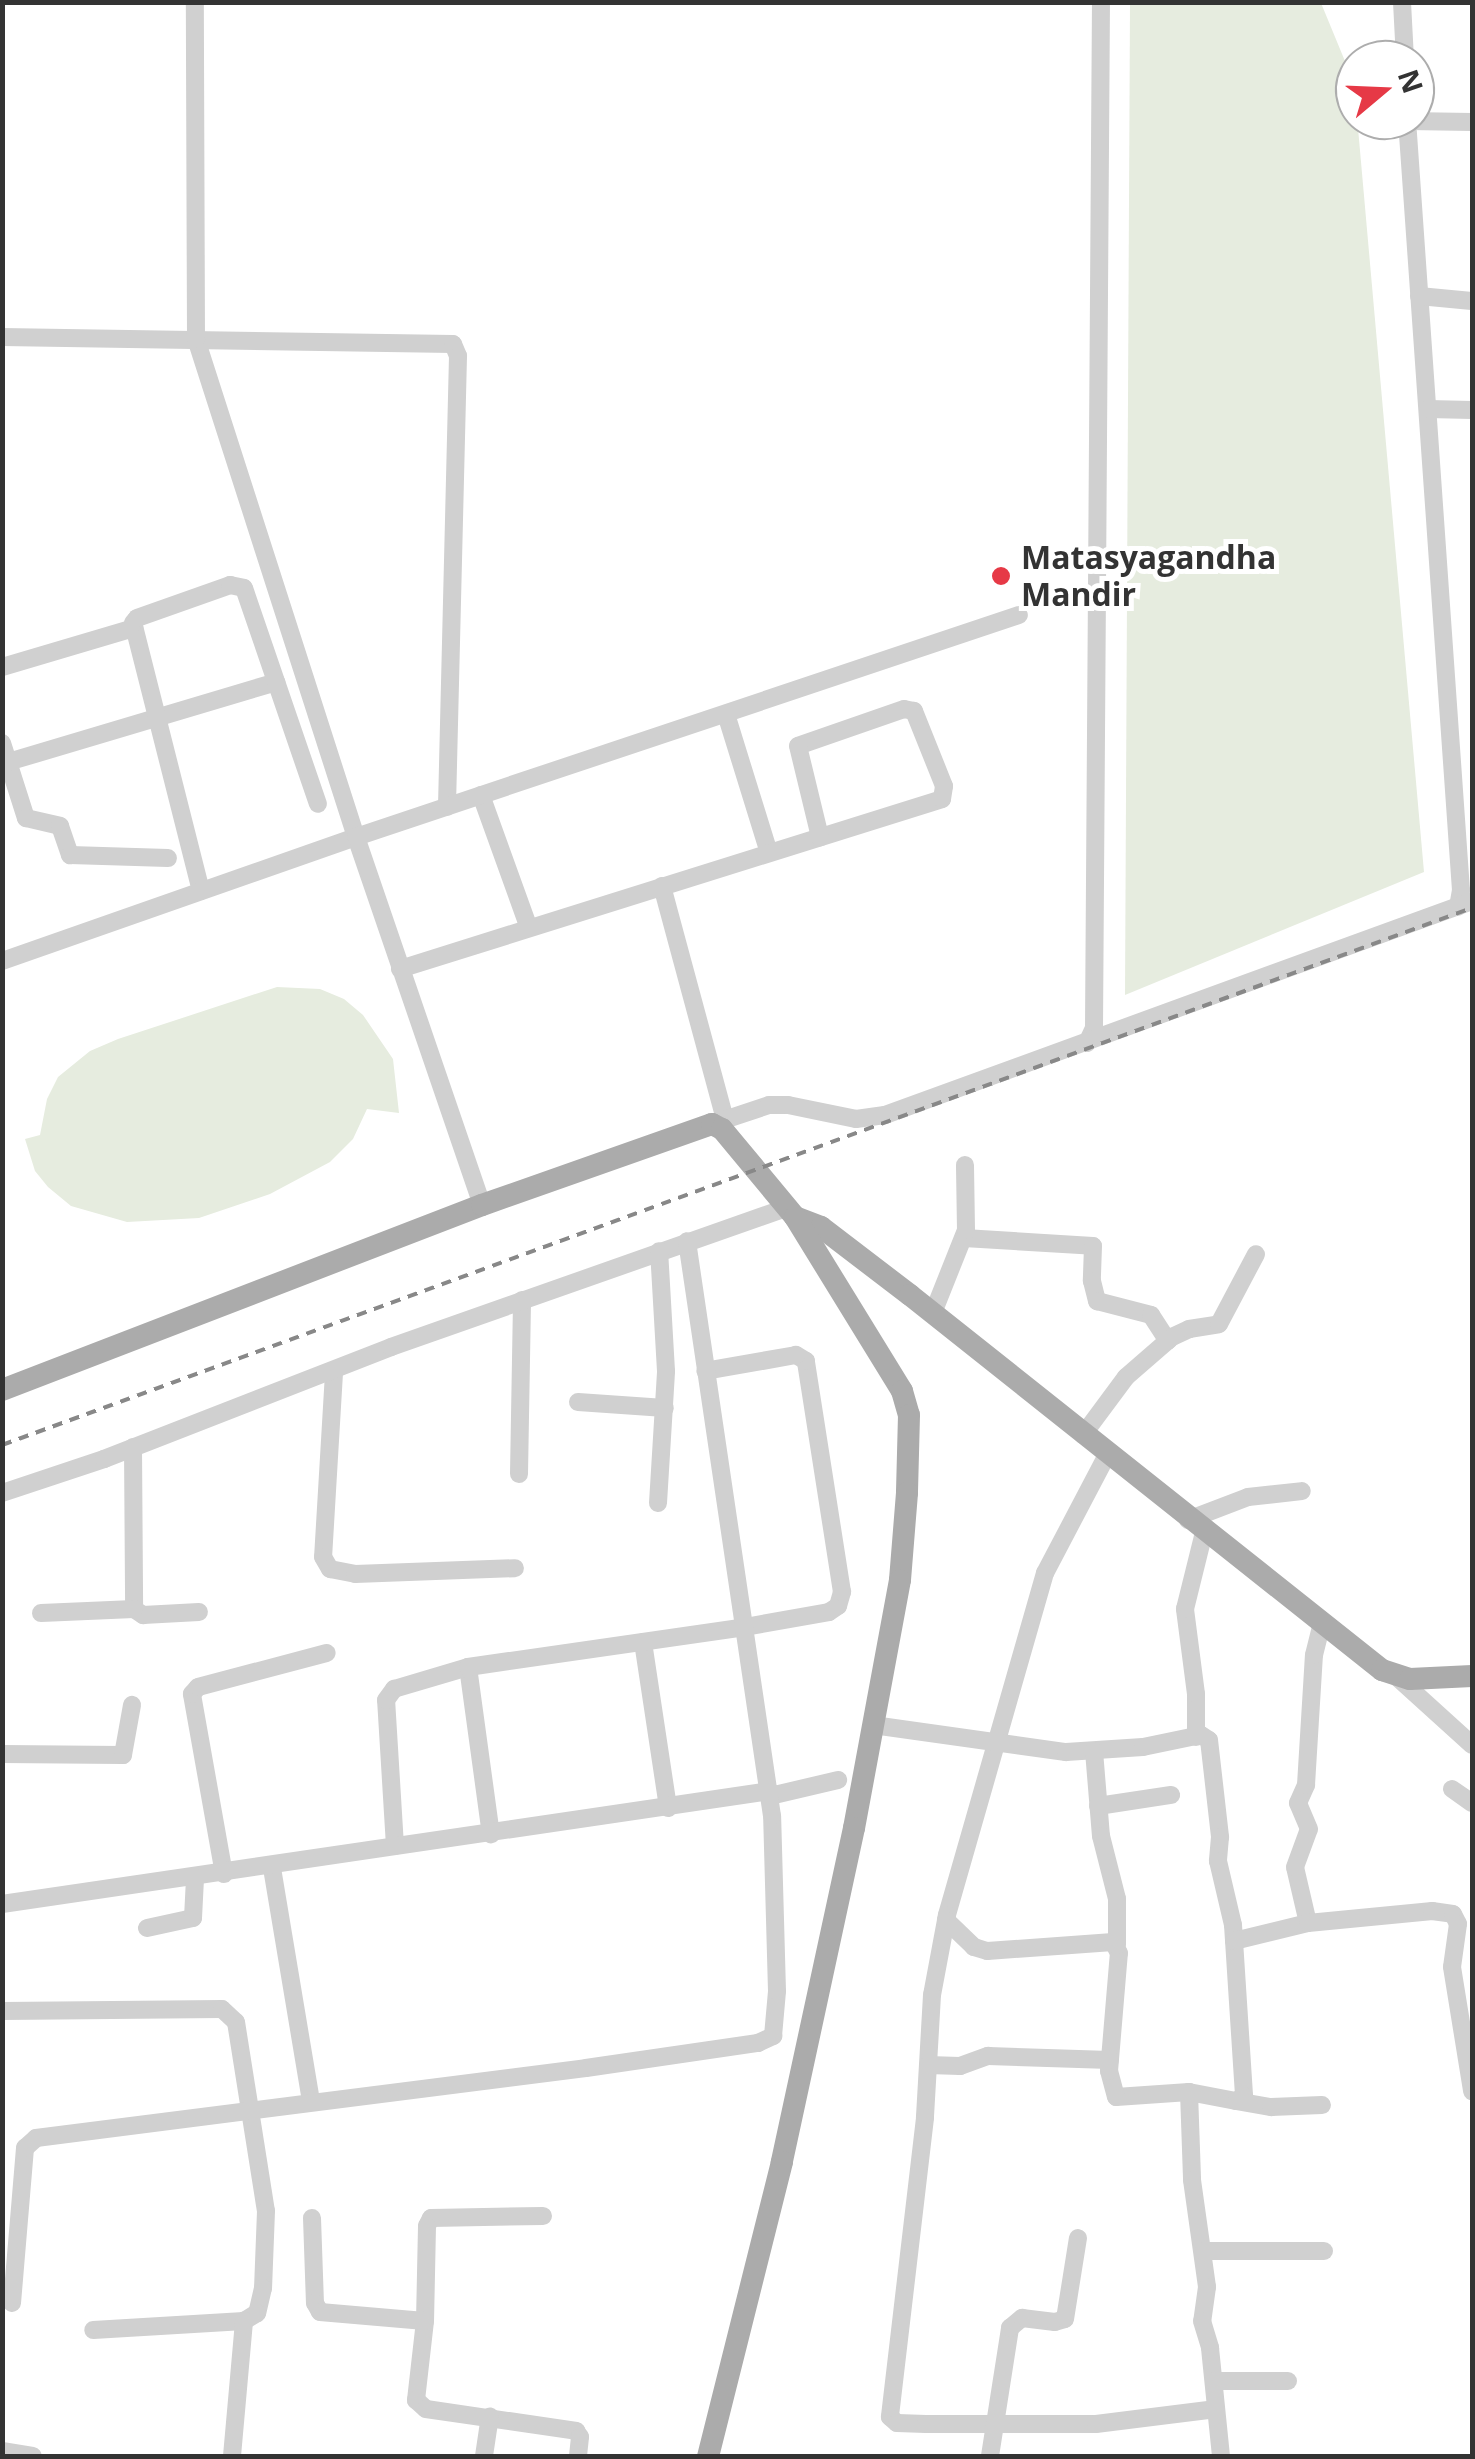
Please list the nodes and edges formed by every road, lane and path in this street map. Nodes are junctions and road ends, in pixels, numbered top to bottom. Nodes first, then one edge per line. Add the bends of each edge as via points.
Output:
1 (195, 2) edge
2 (1100, 2) edge
3 (1402, 2) edge
4 (1404, 40) edge
5 (1435, 121) edge
6 (1472, 122) edge
7 (1409, 140) edge
8 (1419, 296) junction
9 (1472, 301) edge
10 (2, 337) edge
11 (196, 339) junction
12 (1428, 409) junction
13 (1472, 410) edge
14 (1019, 616) dead end
15 (134, 628) junction
16 (2, 667) edge
17 (276, 682) junction
18 (726, 714) junction
19 (157, 720) junction
20 (5, 752) edge
21 (481, 795) junction
22 (318, 804) dead end
23 (447, 807) junction
24 (356, 837) junction
25 (820, 837) junction
26 (768, 853) junction
27 (168, 858) dead end
28 (662, 886) junction
29 (202, 891) junction
30 (1465, 904) edge
31 (529, 928) junction
32 (2, 960) edge
33 (400, 969) junction
34 (1087, 1043) junction
35 (719, 1122) junction
36 (965, 1165) dead end
37 (482, 1205) junction
38 (792, 1212) junction
39 (964, 1238) junction
40 (687, 1242) junction
41 (659, 1251) junction
42 (1256, 1254) dead end
43 (522, 1300) junction
44 (932, 1313) junction
45 (1168, 1341) junction
46 (705, 1370) junction
47 (334, 1373) junction
48 (2, 1390) edge
49 (578, 1402) dead end
50 (665, 1408) junction
51 (1083, 1435) junction
52 (134, 1447) junction
53 (1107, 1455) junction
54 (519, 1474) dead end
55 (1302, 1491) dead end
56 (2, 1492) edge
57 (658, 1503) dead end
58 (1196, 1526) junction
59 (515, 1568) dead end
60 (134, 1609) junction
61 (199, 1612) dead end
62 (40, 1613) dead end
63 (1322, 1624) junction
64 (744, 1626) junction
65 (642, 1642) junction
66 (327, 1653) dead end
67 (468, 1667) junction
68 (1472, 1676) edge
69 (1397, 1678) junction
70 (132, 1704) dead end
71 (873, 1725) junction
72 (1196, 1736) junction
73 (994, 1744) junction
74 (1472, 1745) edge
75 (1094, 1751) junction
76 (2, 1754) edge
77 (838, 1780) dead end
78 (1452, 1790) dead end
79 (770, 1794) junction
80 (1171, 1795) dead end
81 (1472, 1803) edge
82 (1098, 1806) junction
83 (668, 1808) junction
84 (491, 1834) junction
85 (396, 1846) junction
86 (272, 1868) junction
87 (224, 1874) junction
88 (195, 1878) junction
89 (2, 1904) edge
90 (946, 1920) junction
91 (1308, 1924) junction
92 (147, 1928) dead end
93 (1234, 1941) junction
94 (1117, 1944) junction
95 (2, 2011) edge
96 (1110, 2060) junction
97 (928, 2065) junction
98 (1472, 2091) edge
99 (1189, 2092) junction
100 (311, 2100) junction
101 (1236, 2101) junction
102 (1322, 2106) dead end
103 (247, 2110) junction
104 (543, 2216) dead end
105 (312, 2218) dead end
106 (1078, 2238) dead end
107 (1204, 2251) junction
108 (1324, 2252) dead end
109 (12, 2303) dead end
110 (424, 2321) junction
111 (244, 2322) junction
112 (93, 2330) dead end
113 (1288, 2381) dead end
114 (1214, 2382) junction
115 (1216, 2409) junction
116 (490, 2416) junction
117 (992, 2424) junction
118 (2, 2451) edge
119 (29, 2456) edge
120 (232, 2456) edge
121 (484, 2456) edge
122 (578, 2456) edge
123 (708, 2456) edge
124 (990, 2456) edge
125 (1221, 2456) edge

1 - 11 street
2 - 34 street via 1094,1028
3 - 4 street
5 - 6 street
7 - 8 street
8 - 9 street
8 - 12 street
10 - 11 street
11 - 23 street via 442,341 456,349
11 - 24 street
12 - 13 street
12 - 30 street
14 - 18 street
15 - 16 street
15 - 17 street via 137,618 239,584
15 - 19 street
17 - 19 street
17 - 22 street
18 - 21 street
18 - 26 street
19 - 20 street
19 - 29 street
20 - 27 street via 26,818 60,826 70,855
21 - 23 street
21 - 31 street
23 - 24 street
24 - 29 street
24 - 33 street
25 - 25 street via 945,796 914,711 798,746
25 - 26 street
26 - 28 street
28 - 31 street
28 - 35 street
29 - 32 street
30 - 34 street
31 - 33 street
33 - 37 street
34 - 35 street via 871,1118 788,1105
35 - 37 main road
35 - 38 main road
36 - 39 street
37 - 48 main road
38 - 40 street
38 - 44 main road
38 - 71 main road via 902,1390 909,1415 900,1580
39 - 44 street
39 - 45 street via 1095,1246 1097,1302 1152,1315
40 - 41 street
40 - 46 street
41 - 43 street
41 - 50 street
42 - 45 street via 1220,1324
43 - 47 street
43 - 54 street
44 - 51 main road
45 - 51 street via 1126,1377
46 - 64 street
46 - 64 street via 796,1355 806,1361 842,1592 841,1603 829,1612
47 - 52 street
47 - 59 street via 326,1564 355,1574
49 - 50 street
50 - 57 street
51 - 53 main road
52 - 56 street
52 - 60 street
53 - 58 main road
53 - 73 street via 1046,1572
55 - 58 street via 1248,1498
58 - 63 main road
58 - 72 street via 1185,1609
60 - 61 street via 143,1615
60 - 62 street
63 - 69 main road
63 - 91 street via 1306,1786 1298,1803 1309,1828 1295,1867
64 - 65 street
64 - 79 street
65 - 67 street
65 - 83 street
66 - 87 street via 192,1694
67 - 84 street
67 - 85 street via 407,1683 386,1700
68 - 69 main road
69 - 74 street
70 - 76 street via 124,1755
71 - 73 street
71 - 123 main road via 782,2162
72 - 75 street
72 - 93 street via 1205,1736 1212,1750 1218,1861
73 - 75 street
73 - 90 street
75 - 82 street
77 - 79 street
78 - 81 street
79 - 83 street
79 - 100 street via 778,1991 775,2031 768,2039
80 - 82 street
82 - 94 street via 1117,1898
83 - 84 street
84 - 85 street
85 - 86 street
86 - 87 street
86 - 100 street
87 - 88 street
88 - 89 street
88 - 92 street via 194,1918
90 - 94 street via 987,1951
90 - 97 street
91 - 93 street
91 - 98 street via 1453,1914 1458,1924 1452,1967
93 - 101 street via 1245,2090
94 - 96 street
95 - 103 street via 229,2011
96 - 97 street via 988,2056 960,2066
96 - 99 street via 1116,2097
97 - 117 street via 890,2417 897,2423
99 - 101 street
99 - 107 street via 1192,2180
100 - 103 street
101 - 102 street
103 - 109 street via 28,2141
103 - 111 street via 267,2234 261,2304
104 - 110 street via 432,2218
105 - 110 street via 314,2303 320,2312
106 - 117 street via 1065,2319 1012,2322
107 - 108 street
107 - 114 street via 1202,2321
110 - 116 street via 418,2404
111 - 112 street
111 - 120 street
113 - 114 street
114 - 115 street
115 - 117 street via 1096,2424
115 - 125 street
116 - 121 street
116 - 122 street via 576,2431
117 - 124 street
118 - 119 street

